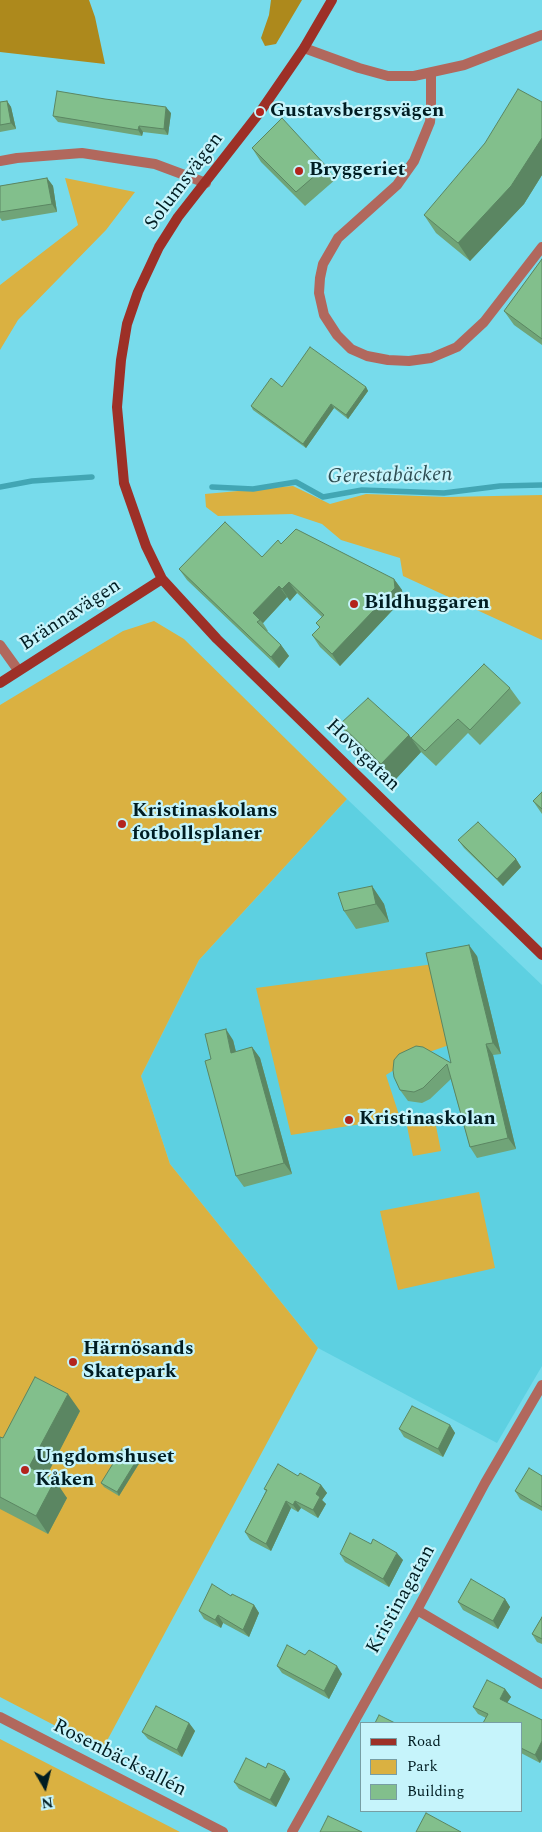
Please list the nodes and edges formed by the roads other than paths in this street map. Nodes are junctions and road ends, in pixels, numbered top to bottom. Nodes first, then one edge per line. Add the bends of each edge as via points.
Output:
1 (332, 0) edge
2 (542, 35) edge
3 (304, 48) junction
4 (431, 74) junction
5 (0, 162) edge
6 (206, 183) junction
7 (542, 246) edge
8 (162, 579) junction
9 (0, 645) edge
10 (18, 670) junction
11 (0, 683) edge
12 (542, 955) edge
13 (542, 1385) edge
14 (417, 1610) junction
15 (542, 1684) edge
16 (0, 1718) edge
17 (223, 1832) edge
18 (292, 1832) edge

1 - 3 main road, Solumsvägen
2 - 4 street
3 - 4 street via 388,76
3 - 6 main road, Solumsvägen
4 - 7 street via 430,122 414,161 397,185 338,238 324,264 319,293 324,316 351,349 367,356 409,361 430,358 457,347 484,322
5 - 6 street via 82,153 155,164
6 - 8 main road, Solumsvägen via 159,247 127,324 121,360 117,407 124,483 146,546
8 - 10 main road, Brännavägen
8 - 12 main road, Hovsgatan via 217,639
9 - 10 street
10 - 11 main road, Brännavägen
13 - 14 street, Kristinagatan
14 - 15 street
14 - 18 street, Kristinagatan
16 - 17 street, Rosenbäcksallén

